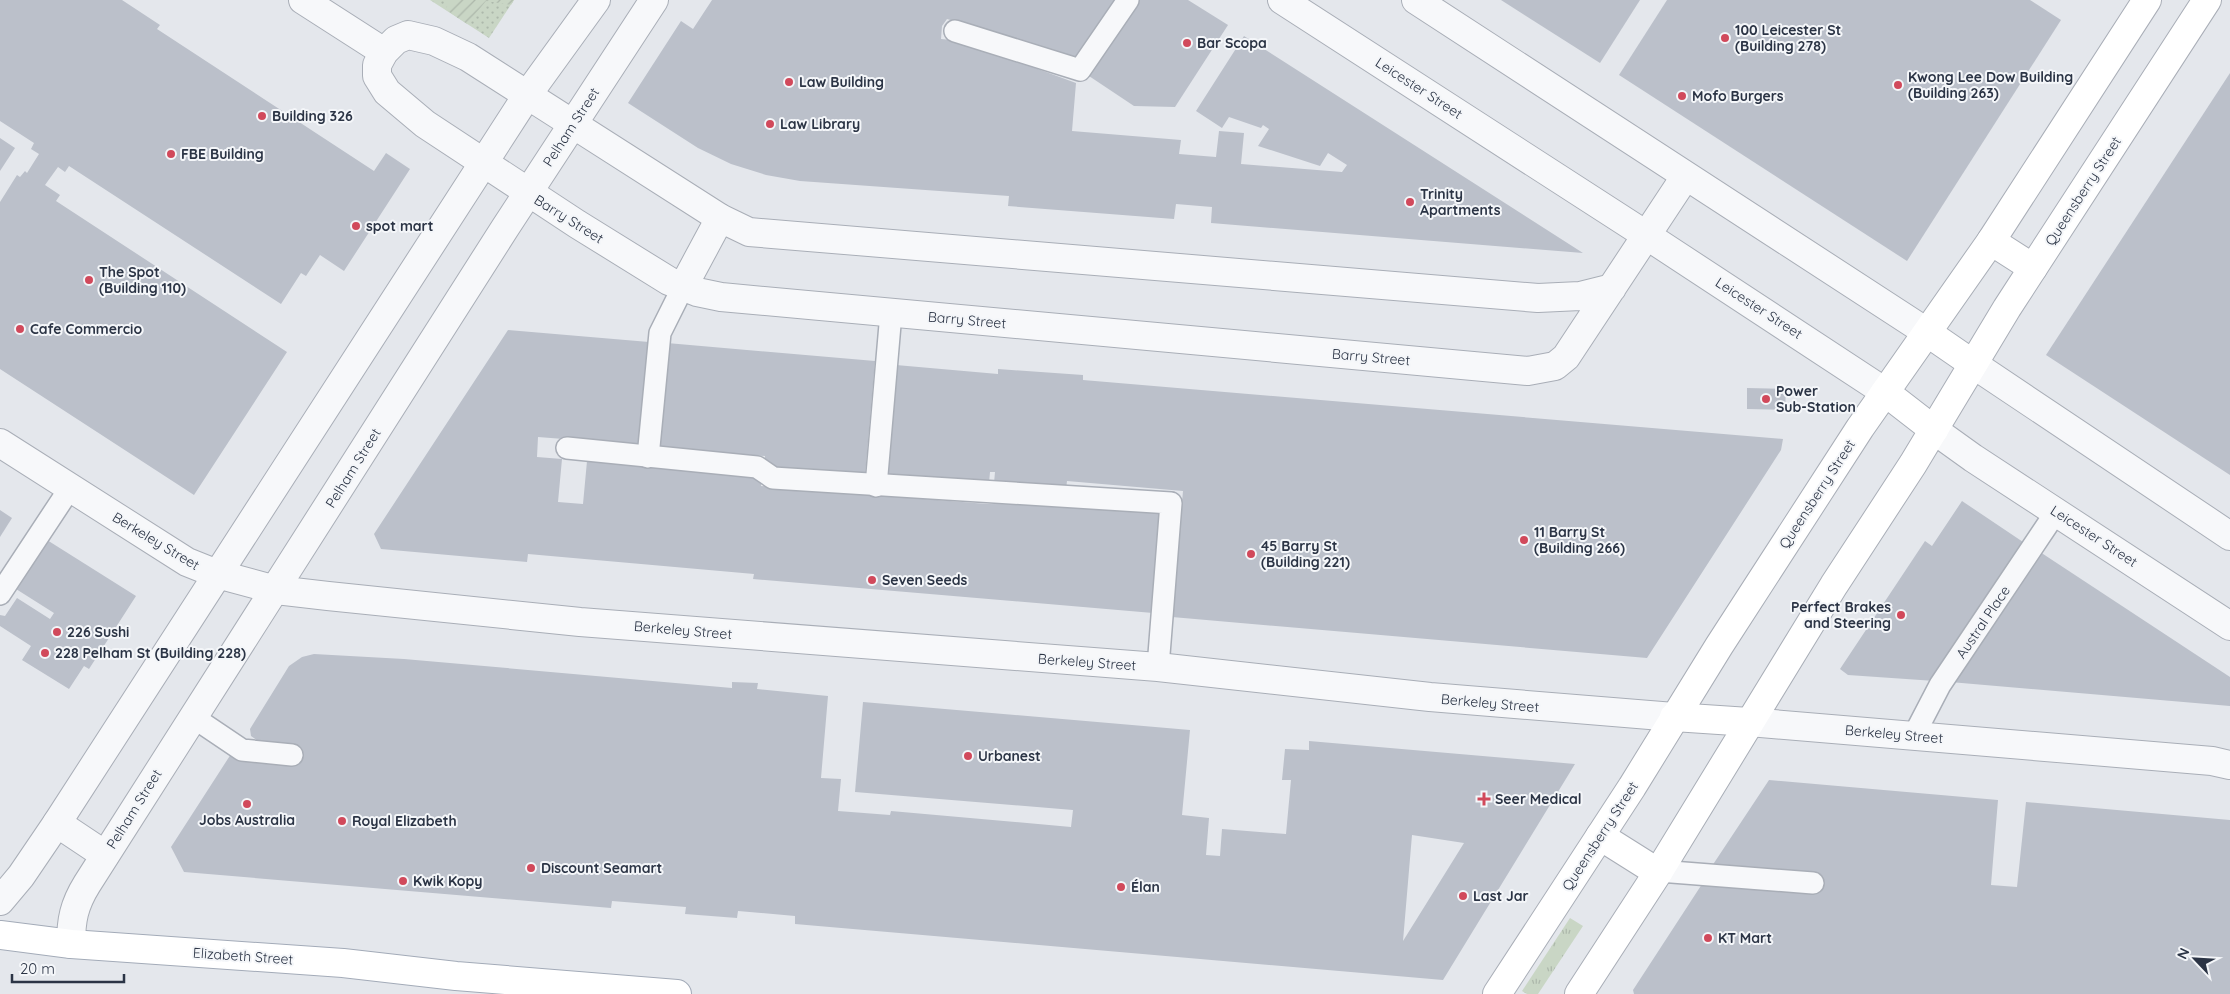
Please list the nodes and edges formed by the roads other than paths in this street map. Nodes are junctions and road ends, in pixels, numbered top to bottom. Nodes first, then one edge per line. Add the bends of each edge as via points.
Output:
1 (303, 0) edge
2 (596, 0) edge
3 (654, 0) edge
4 (1128, 0) edge
5 (1282, 0) edge
6 (1416, 0) edge
7 (2147, 0) edge
8 (2208, 0) edge
9 (955, 31) dead end
10 (384, 52) junction
11 (528, 94) junction
12 (573, 124) junction
13 (483, 164) junction
14 (1685, 177) junction
15 (529, 193) junction
16 (720, 218) junction
17 (1646, 235) junction
18 (1991, 241) junction
19 (2033, 268) junction
20 (683, 287) junction
21 (1612, 288) junction
22 (891, 313) junction
23 (1928, 333) junction
24 (1973, 364) junction
25 (1885, 392) junction
26 (1934, 430) junction
27 (0, 443) edge
28 (567, 448) dead end
29 (648, 457) junction
30 (876, 486) junction
31 (70, 488) junction
32 (2056, 512) junction
33 (2230, 536) edge
34 (217, 574) junction
35 (276, 590) junction
36 (0, 594) edge
37 (2230, 626) edge
38 (1158, 667) junction
39 (193, 716) junction
40 (1674, 718) junction
41 (1749, 722) junction
42 (1914, 735) junction
43 (292, 755) dead end
44 (2224, 761) edge
45 (57, 823) junction
46 (1600, 836) junction
47 (105, 855) junction
48 (1659, 871) junction
49 (1813, 883) dead end
50 (0, 901) edge
51 (0, 935) edge
52 (71, 944) junction
53 (456, 976) junction
54 (494, 994) edge
55 (677, 994) edge
56 (1497, 994) edge
57 (1579, 994) edge

1 - 10 street
2 - 11 street
3 - 12 street, Pelham Street
4 - 9 lane via 1080,70
5 - 17 street, Leicester Street
6 - 14 street
7 - 18 main road, Queensberry Street
8 - 19 main road, Queensberry Street
10 - 11 street via 401,37 419,36 468,57
10 - 13 street, Barry Street via 377,70 379,82 387,92 425,124
11 - 12 street
11 - 13 street
12 - 15 street, Pelham Street
12 - 16 street
13 - 15 street, Barry Street
13 - 34 street
14 - 17 street, Barry Street
14 - 23 street
15 - 20 street, Barry Street
15 - 35 street, Pelham Street
16 - 20 street
16 - 21 street via 749,232 1528,298 1569,298
17 - 21 street, Barry Street
17 - 25 street, Leicester Street
18 - 19 main road
18 - 23 main road, Queensberry Street
19 - 24 main road, Queensberry Street
20 - 22 street, Barry Street via 721,297
20 - 29 lane via 660,333
21 - 22 street, Barry Street via 1561,362 1528,371
22 - 30 lane
23 - 24 main road
23 - 25 main road, Queensberry Street
24 - 26 main road, Queensberry Street
24 - 33 street
25 - 26 main road, Leicester Street
25 - 40 main road, Queensberry Street
26 - 32 street, Leicester Street
26 - 41 main road, Queensberry Street
27 - 31 street, Berkeley Street
28 - 29 lane
29 - 30 lane via 757,467 773,478
30 - 38 lane via 1171,503
31 - 34 street, Berkeley Street via 187,562
31 - 36 lane
32 - 37 street, Leicester Street
32 - 42 lane, Austral Place via 1940,685
34 - 35 street, Berkeley Street
34 - 45 street
35 - 38 street, Berkeley Street via 580,622
35 - 39 street, Pelham Street
38 - 40 street, Berkeley Street via 1430,697
39 - 43 lane via 242,750
39 - 47 street, Pelham Street
40 - 41 main road, Berkeley Street
40 - 46 main road, Queensberry Street
41 - 42 street, Berkeley Street
41 - 48 main road, Queensberry Street
42 - 44 street, Berkeley Street
45 - 47 street
45 - 50 street
46 - 48 main road
46 - 56 main road, Queensberry Street
47 - 52 street, Pelham Street via 76,902
48 - 49 lane
48 - 57 main road, Queensberry Street
51 - 52 main road, Elizabeth Street
52 - 53 main road, Elizabeth Street via 343,964
53 - 54 main road, Elizabeth Street via 474,981
53 - 55 main road, Elizabeth Street

